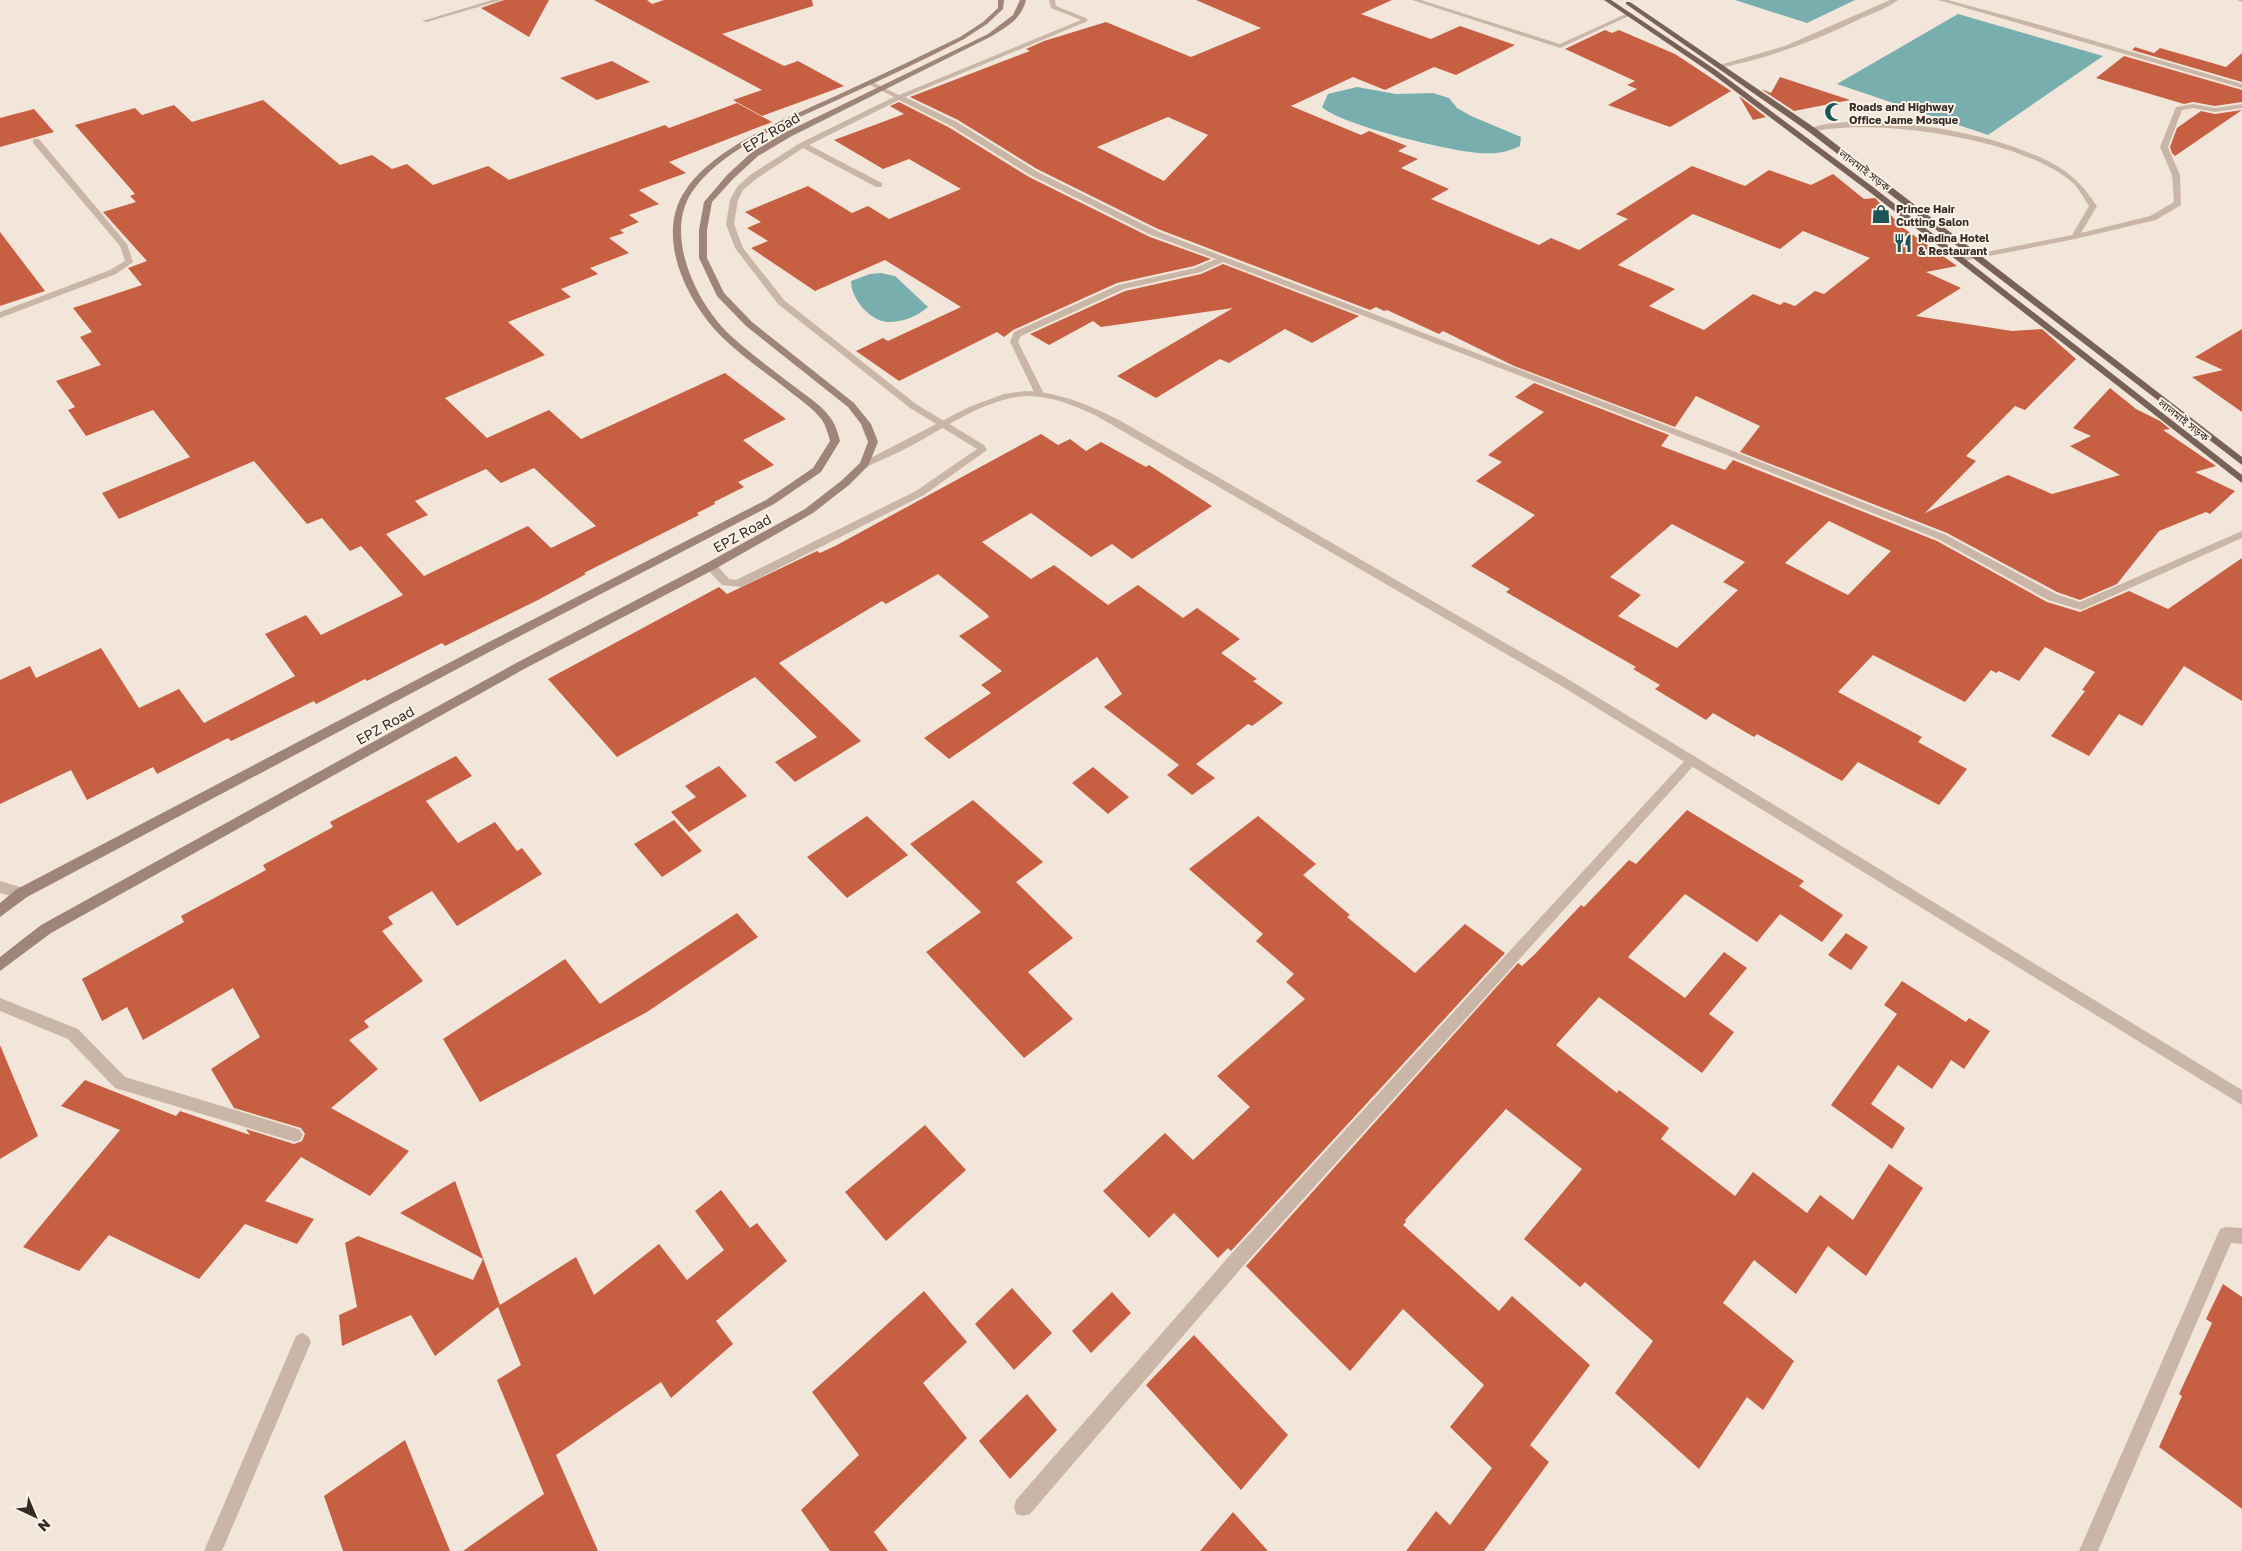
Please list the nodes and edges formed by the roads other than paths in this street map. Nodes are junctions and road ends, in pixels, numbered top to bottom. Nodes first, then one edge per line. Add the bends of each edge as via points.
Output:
1 (499, 0) edge
2 (1001, 0) edge
3 (1023, 0) edge
4 (1052, 0) edge
5 (1415, 0) edge
6 (1607, 0) edge
7 (1623, 0) edge
8 (1894, 0) edge
9 (1941, 0) edge
10 (1630, 14) junction
11 (425, 21) dead end
12 (1719, 66) junction
13 (870, 83) junction
14 (2242, 86) edge
15 (884, 88) junction
16 (902, 96) junction
17 (2242, 106) edge
18 (1812, 130) junction
19 (36, 141) dead end
20 (802, 145) junction
21 (879, 185) dead end
22 (2075, 237) junction
23 (1978, 257) junction
24 (1224, 259) junction
25 (1964, 259) junction
26 (0, 315) edge
27 (2128, 374) junction
28 (2111, 377) junction
29 (1039, 394) junction
30 (944, 423) junction
31 (2242, 462) edge
32 (864, 464) junction
33 (2242, 480) edge
34 (2242, 534) edge
35 (712, 566) junction
36 (1692, 760) junction
37 (0, 887) edge
38 (22, 893) junction
39 (0, 911) edge
40 (0, 965) edge
41 (0, 1004) edge
42 (2242, 1098) edge
43 (295, 1135) dead end
44 (2242, 1236) edge
45 (302, 1342) dead end
46 (1023, 1506) dead end
47 (213, 1551) edge
48 (2088, 1551) edge

1 - 11 street
2 - 13 main road, EPZ Road via 1001,8 962,38
3 - 15 main road, EPZ Road via 1021,10 990,35
4 - 16 street via 1053,7 1085,21
5 - 10 street via 1560,46
6 - 10 main road, লালমাই সড়ক
7 - 12 main road, লালমাই সড়ক
8 - 12 street via 1807,42 1755,60
9 - 14 street
10 - 25 main road, লালমাই সড়ক via 1737,89
12 - 18 main road, লালমাই সড়ক
13 - 15 street
13 - 38 main road, EPZ Road via 786,122 730,153 688,193 679,212 682,262 689,285 702,309 720,330 828,421 835,441 816,470 770,502
15 - 16 street
15 - 32 main road, EPZ Road via 755,154 708,202 703,230 703,258 720,294 749,324 851,405 866,424 873,442
16 - 20 street
16 - 24 street via 1033,173 1105,210 1154,233
17 - 22 street via 2215,110 2193,106 2179,109 2164,147 2176,175 2178,203 2153,218
18 - 22 street via 1838,125 1914,128 2008,149 2042,162 2076,182 2093,206
18 - 23 main road, লালমাই সড়ক
19 - 26 street via 124,246 129,262 113,272
20 - 21 street
20 - 30 street via 752,177 740,189 734,200 730,224 739,248 781,302 913,406
22 - 23 street
23 - 25 street
23 - 27 main road, লালমাই সড়ক
24 - 29 street via 1198,270 1121,287 1017,334 1014,342
24 - 34 street via 1942,537 2052,598 2082,606
25 - 28 main road, লালমাই সড়ক
27 - 28 main road
27 - 31 main road, লালমাই সড়ক
28 - 33 main road, লালমাই সড়ক
29 - 30 street via 1005,397
29 - 36 street via 1070,400 1116,422
30 - 32 street
30 - 35 street via 982,449 920,493 737,584 726,582
32 - 35 main road, EPZ Road via 809,511
35 - 40 main road, EPZ Road via 513,670 54,924
36 - 42 street
36 - 46 street via 1238,1259
37 - 38 street
38 - 39 main road, EPZ Road
41 - 43 street via 73,1034 120,1084
44 - 48 street via 2226,1235
45 - 47 street

